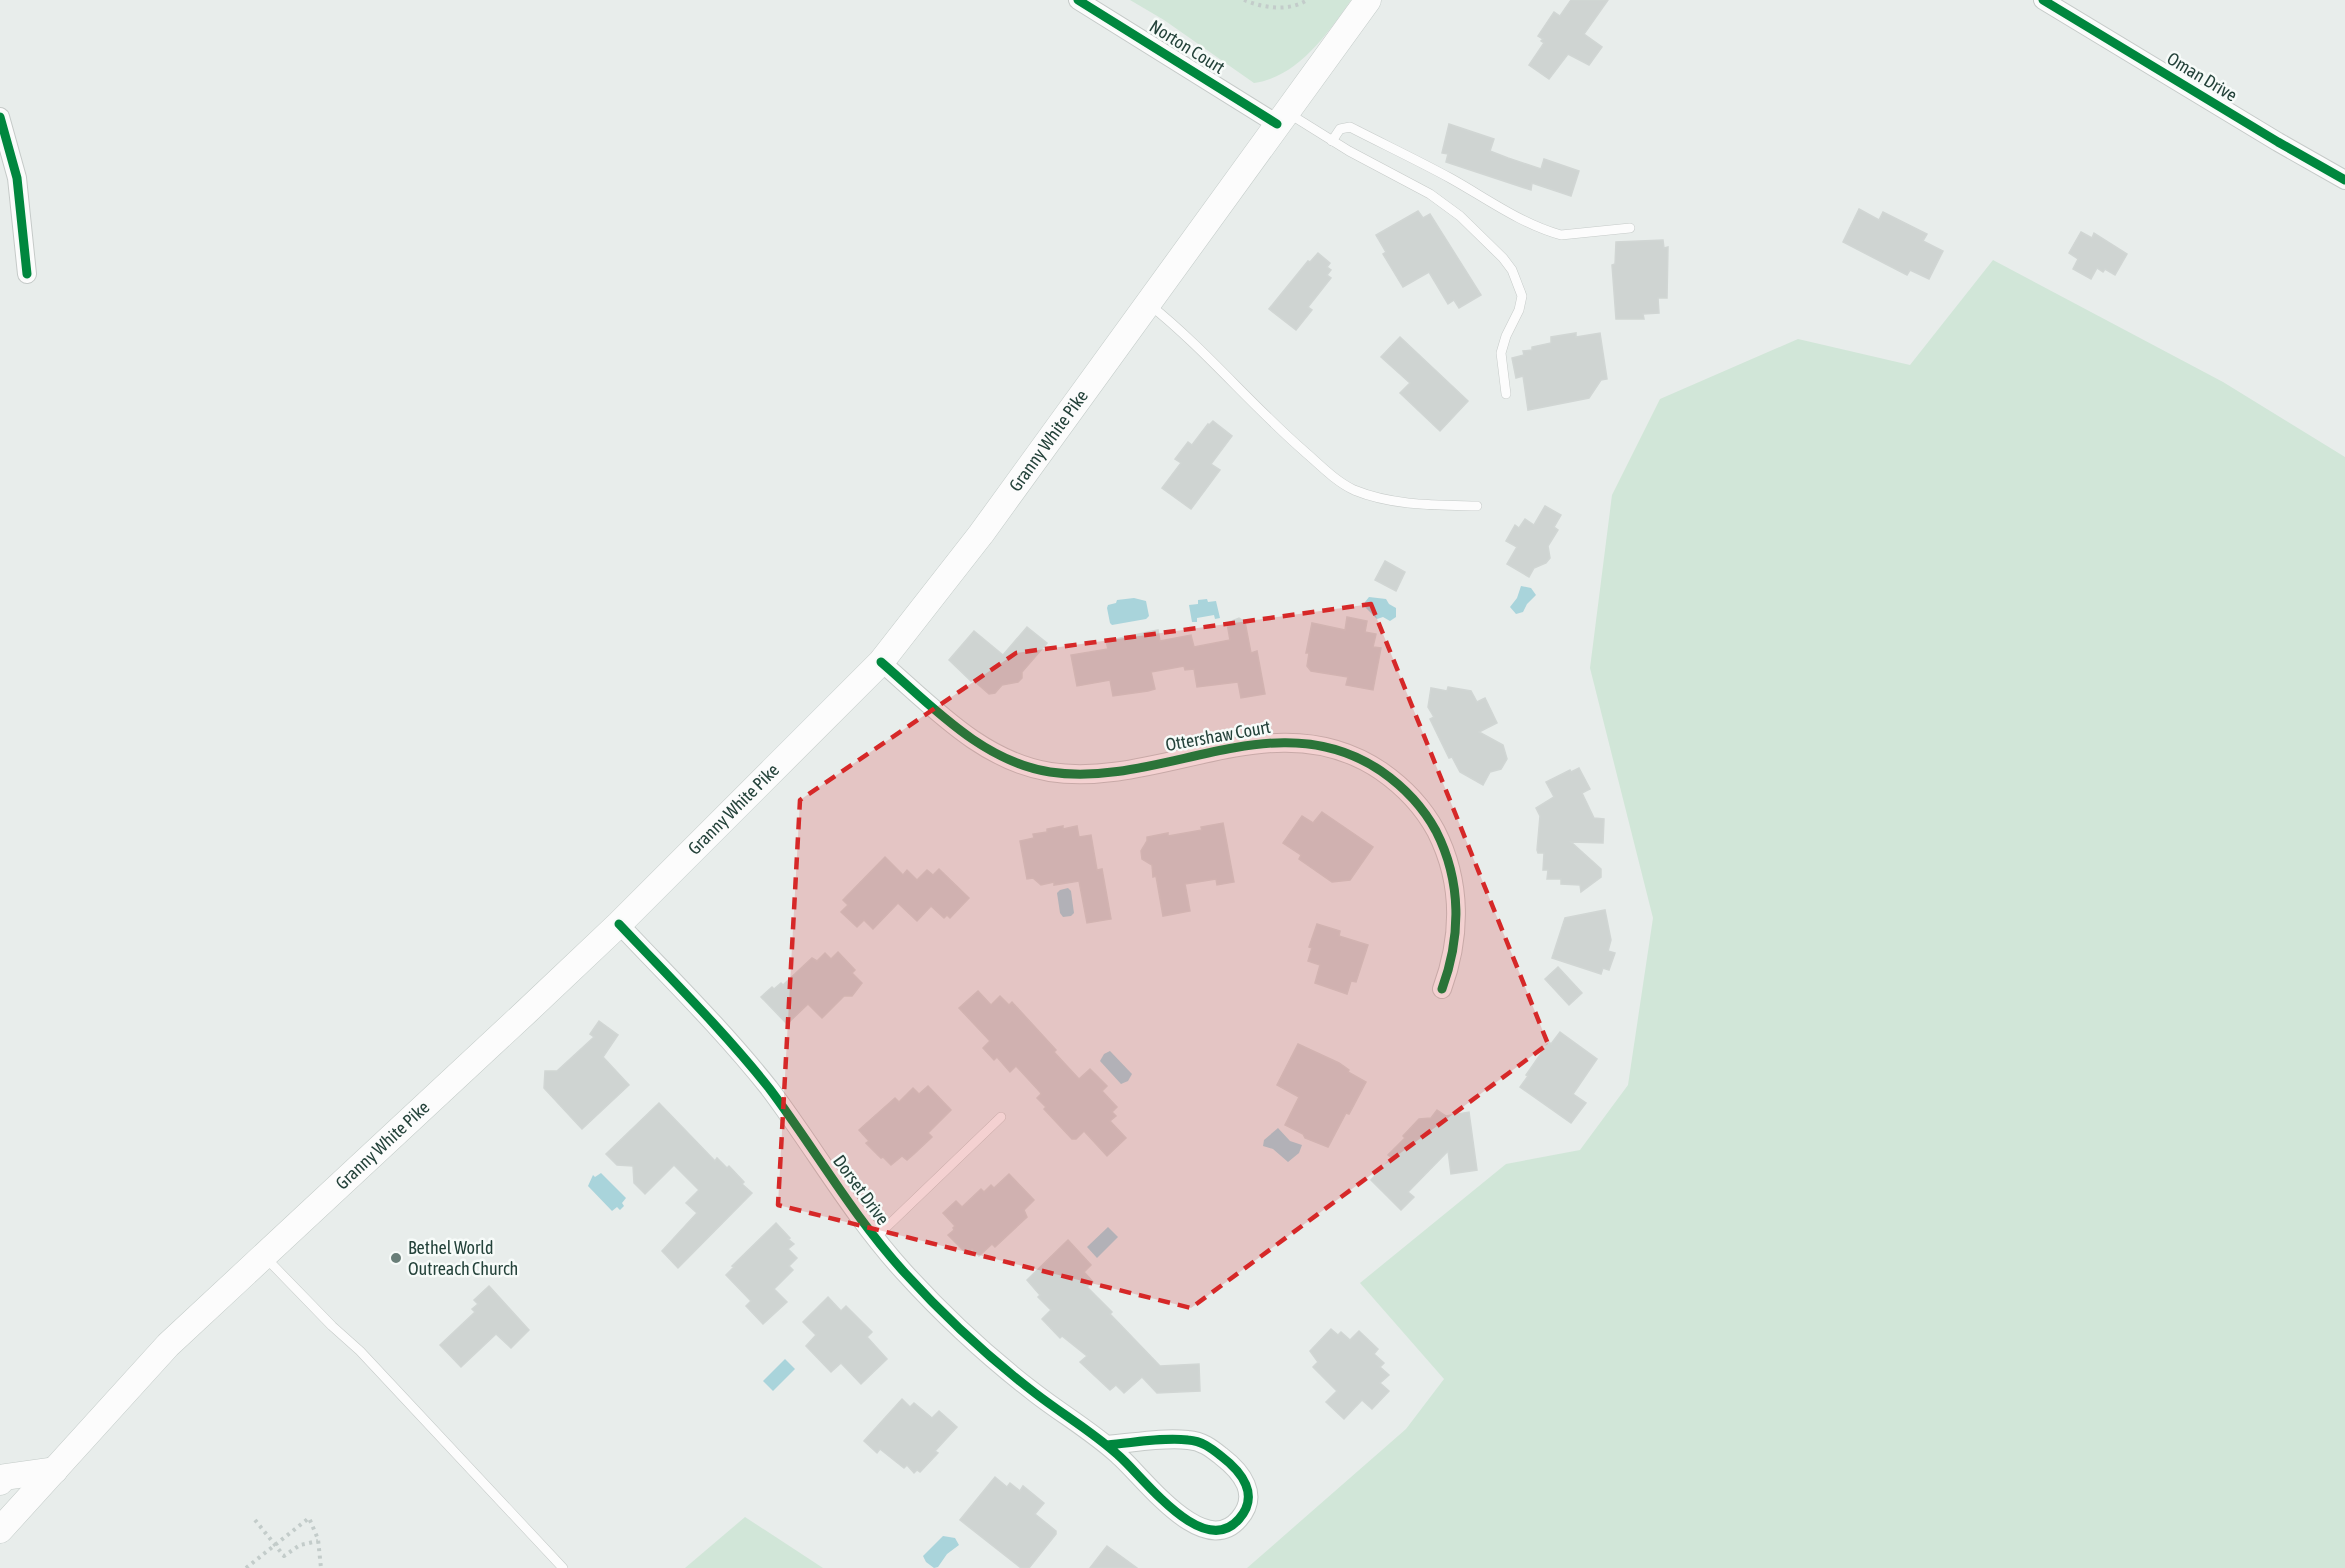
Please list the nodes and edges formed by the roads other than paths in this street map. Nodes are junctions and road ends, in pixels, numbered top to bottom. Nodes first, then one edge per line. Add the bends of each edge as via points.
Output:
1 (1078, 0) edge
2 (1368, 0) edge
3 (2043, 0) edge
4 (0, 117) edge
5 (1282, 118) junction
6 (1332, 141) junction
7 (2345, 180) edge
8 (1630, 228) dead end
9 (27, 274) dead end
10 (1148, 303) junction
11 (1506, 394) dead end
12 (1477, 506) dead end
13 (881, 662) junction
14 (619, 924) junction
15 (1442, 989) dead end
16 (1001, 1117) dead end
17 (875, 1238) junction
18 (263, 1255) junction
19 (1107, 1445) junction
20 (55, 1470) junction
21 (0, 1482) edge
22 (0, 1530) edge
23 (563, 1568) edge

1 - 5 street, Norton Court
2 - 5 main road, Granny White Pike
3 - 7 street, Oman Drive
4 - 9 street via 17,178
5 - 6 lane
5 - 10 main road, Granny White Pike
6 - 8 lane via 1340,129 1350,127 1561,235
6 - 11 lane via 1443,203 1512,270 1522,296 1501,353
10 - 12 lane via 1264,416 1344,484 1398,501
10 - 13 main road, Granny White Pike via 974,543
13 - 14 main road, Granny White Pike
13 - 15 street, Ottershaw Court via 968,737 987,749 1048,771 1103,773 1277,742 1328,747 1375,767 1392,778 1420,808 1449,862 1456,902 1456,937
14 - 17 street, Dorset Drive via 755,1071
14 - 18 main road, Granny White Pike
16 - 17 lane
17 - 19 street, Dorset Drive via 969,1338 1035,1393
18 - 20 main road, Granny White Pike via 168,1345
18 - 23 lane via 360,1351
19 - 19 street, Dorset Drive via 1155,1494 1201,1528 1224,1529 1244,1511 1248,1497 1245,1480 1205,1444 1176,1439
20 - 21 main road via 5,1477
20 - 22 main road, Granny White Pike

